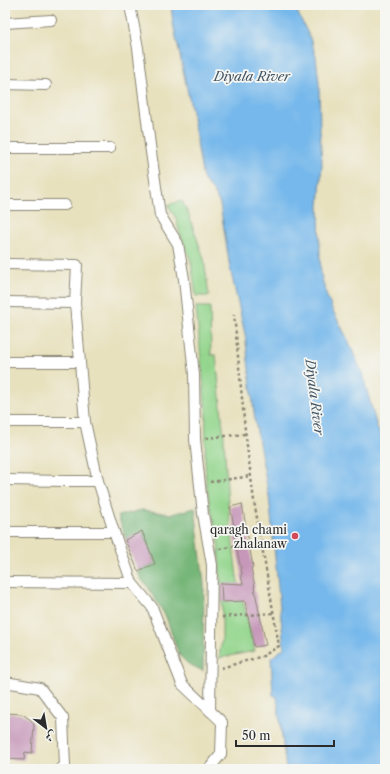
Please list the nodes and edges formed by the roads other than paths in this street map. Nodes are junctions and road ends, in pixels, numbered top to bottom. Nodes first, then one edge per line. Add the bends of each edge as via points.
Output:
1 (130, 5) edge
2 (50, 20) dead end
3 (5, 23) edge
4 (5, 84) edge
5 (46, 85) dead end
6 (5, 148) edge
7 (110, 148) dead end
8 (5, 205) edge
9 (65, 205) dead end
10 (5, 264) edge
11 (5, 302) edge
12 (75, 303) junction
13 (5, 362) edge
14 (80, 362) junction
15 (5, 422) edge
16 (85, 422) junction
17 (5, 480) edge
18 (98, 481) junction
19 (5, 532) edge
20 (114, 532) junction
21 (5, 582) edge
22 (132, 583) junction
23 (5, 682) edge
24 (210, 711) junction
25 (60, 769) edge
26 (209, 769) edge

1 - 24 street via 160,214 178,244 184,279 194,376 195,439 203,514 212,565
2 - 3 street
4 - 5 street
6 - 7 street
8 - 9 street
10 - 12 street via 77,265
11 - 12 street
12 - 14 street
13 - 14 street
14 - 16 street
15 - 16 street
16 - 18 street
17 - 18 street
18 - 20 street
19 - 20 street
20 - 22 street
21 - 22 street
22 - 24 street via 152,607 182,684
23 - 25 street via 40,688 63,718 65,766
24 - 26 street via 222,722 221,754

